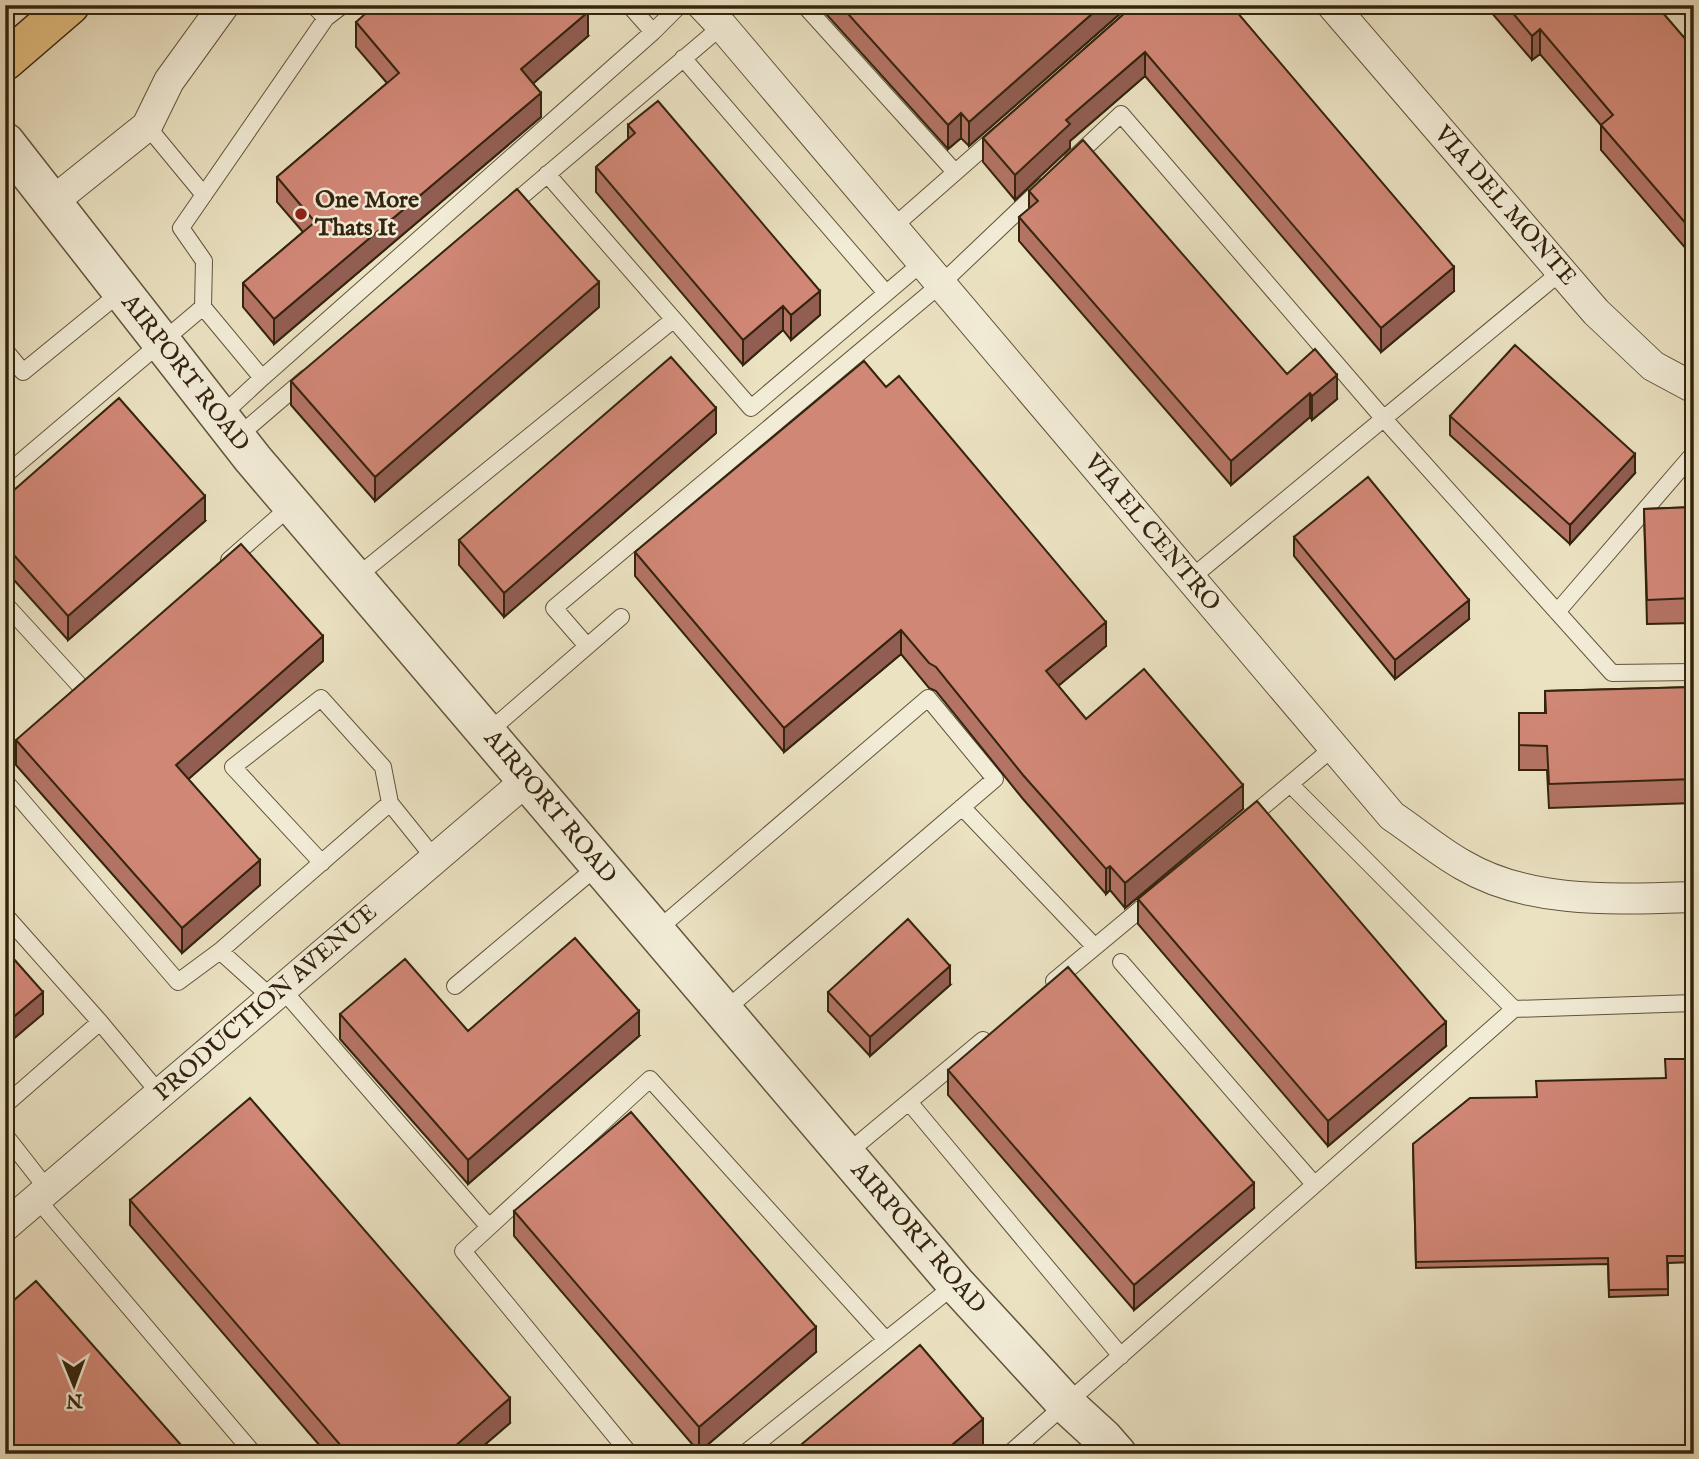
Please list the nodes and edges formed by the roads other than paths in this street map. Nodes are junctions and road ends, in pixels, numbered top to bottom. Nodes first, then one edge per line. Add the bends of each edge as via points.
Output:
1 (71, 5) edge
2 (224, 5) edge
3 (313, 5) edge
4 (343, 5) edge
5 (629, 5) edge
6 (680, 5) edge
7 (804, 5) edge
8 (1332, 5) edge
9 (712, 15) edge
10 (326, 18) junction
11 (653, 32) junction
12 (683, 58) junction
13 (5, 61) edge
14 (1013, 123) edge
15 (147, 127) junction
16 (5, 142) edge
17 (955, 172) junction
18 (547, 174) junction
19 (204, 195) junction
20 (51, 203) junction
21 (495, 218) edge
22 (893, 227) junction
23 (1562, 271) junction
24 (932, 273) junction
25 (121, 292) junction
26 (886, 293) junction
27 (203, 307) junction
28 (673, 320) junction
29 (160, 342) junction
30 (5, 350) edge
31 (319, 367) edge
32 (262, 378) junction
33 (1694, 388) edge
34 (1384, 419) junction
35 (228, 427) junction
36 (1694, 453) edge
37 (5, 475) edge
38 (292, 505) junction
39 (218, 569) edge
40 (355, 578) junction
41 (1191, 578) junction
42 (5, 604) edge
43 (1557, 611) junction
44 (621, 617) dead end
45 (587, 646) junction
46 (1694, 672) edge
47 (81, 687) edge
48 (487, 733) junction
49 (1334, 747) junction
50 (527, 780) junction
51 (5, 781) edge
52 (1290, 784) junction
53 (390, 803) junction
54 (962, 807) junction
55 (1238, 827) edge
56 (435, 859) junction
57 (322, 863) junction
58 (599, 865) junction
59 (1167, 887) edge
60 (1694, 897) edge
61 (5, 915) edge
62 (656, 931) junction
63 (1095, 947) junction
64 (220, 951) junction
65 (1121, 962) dead end
66 (454, 986) dead end
67 (1044, 990) edge
68 (277, 994) junction
69 (1694, 1003) edge
70 (1514, 1009) junction
71 (724, 1011) junction
72 (100, 1022) junction
73 (992, 1033) edge
74 (160, 1094) junction
75 (909, 1102) junction
76 (5, 1105) edge
77 (5, 1135) edge
78 (846, 1154) junction
79 (1314, 1184) junction
80 (42, 1195) junction
81 (5, 1226) edge
82 (489, 1227) junction
83 (956, 1284) junction
84 (886, 1340) junction
85 (1121, 1356) junction
86 (1067, 1405) junction
87 (254, 1454) edge
88 (630, 1454) edge
89 (744, 1454) edge
90 (1009, 1454) edge
91 (1117, 1454) edge

1 - 13 main road
2 - 15 street via 169,81
3 - 10 lane
4 - 10 lane
5 - 11 lane
6 - 11 lane
7 - 17 lane
8 - 23 street, VIA DEL MONTE
9 - 12 lane
9 - 22 street, VIA EL CENTRO
10 - 19 lane
11 - 32 lane
12 - 18 lane
12 - 26 lane
14 - 17 lane
15 - 19 lane
15 - 20 street
16 - 20 street, AIRPORT ROAD
17 - 22 lane
18 - 21 lane
18 - 28 lane
19 - 27 lane via 181,228 205,261
20 - 25 street, AIRPORT ROAD
22 - 24 street, VIA EL CENTRO
23 - 33 street, VIA DEL MONTE via 1596,312 1653,366
23 - 34 lane
24 - 26 lane
24 - 34 lane via 1056,175 1121,114
24 - 41 street, VIA EL CENTRO
24 - 45 lane via 554,608
25 - 29 street, AIRPORT ROAD
25 - 30 lane via 23,372
26 - 28 lane via 751,408
27 - 29 lane
27 - 32 lane
28 - 40 lane
29 - 35 street, AIRPORT ROAD
29 - 37 lane
31 - 35 lane
32 - 35 lane
34 - 41 lane
34 - 43 lane
35 - 38 street, AIRPORT ROAD
36 - 43 lane
38 - 39 lane
38 - 40 street, AIRPORT ROAD
40 - 48 street, AIRPORT ROAD
41 - 49 street, VIA EL CENTRO
42 - 47 lane
43 - 46 lane via 1612,673
44 - 45 lane
45 - 48 lane
48 - 50 street, AIRPORT ROAD
49 - 52 lane
49 - 60 street, VIA EL CENTRO via 1392,816 1464,866 1509,885 1588,899
50 - 56 street, PRODUCTION AVENUE
50 - 58 street, AIRPORT ROAD
51 - 64 lane via 178,982
52 - 55 lane
52 - 70 lane
53 - 56 lane
53 - 57 lane
53 - 57 lane via 383,767 321,698 233,767
54 - 62 lane via 995,779 928,698
54 - 63 lane
54 - 71 lane
56 - 68 street, PRODUCTION AVENUE
57 - 64 lane
58 - 62 street, AIRPORT ROAD
58 - 66 lane
59 - 63 lane
61 - 72 lane
62 - 71 street, AIRPORT ROAD
63 - 67 lane
64 - 68 lane
65 - 79 lane
68 - 74 street, PRODUCTION AVENUE
68 - 82 lane
69 - 70 lane
70 - 79 lane
71 - 78 street, AIRPORT ROAD
72 - 74 lane
72 - 76 lane
73 - 75 lane
74 - 80 street, PRODUCTION AVENUE
75 - 78 lane
75 - 85 lane
77 - 80 lane
78 - 83 street, AIRPORT ROAD
79 - 85 lane
80 - 81 street, PRODUCTION AVENUE
80 - 87 lane
82 - 84 lane via 650,1079
82 - 88 lane via 463,1251
83 - 84 lane
83 - 86 street, AIRPORT ROAD
84 - 89 lane
85 - 86 lane
86 - 90 lane
86 - 91 street, AIRPORT ROAD

